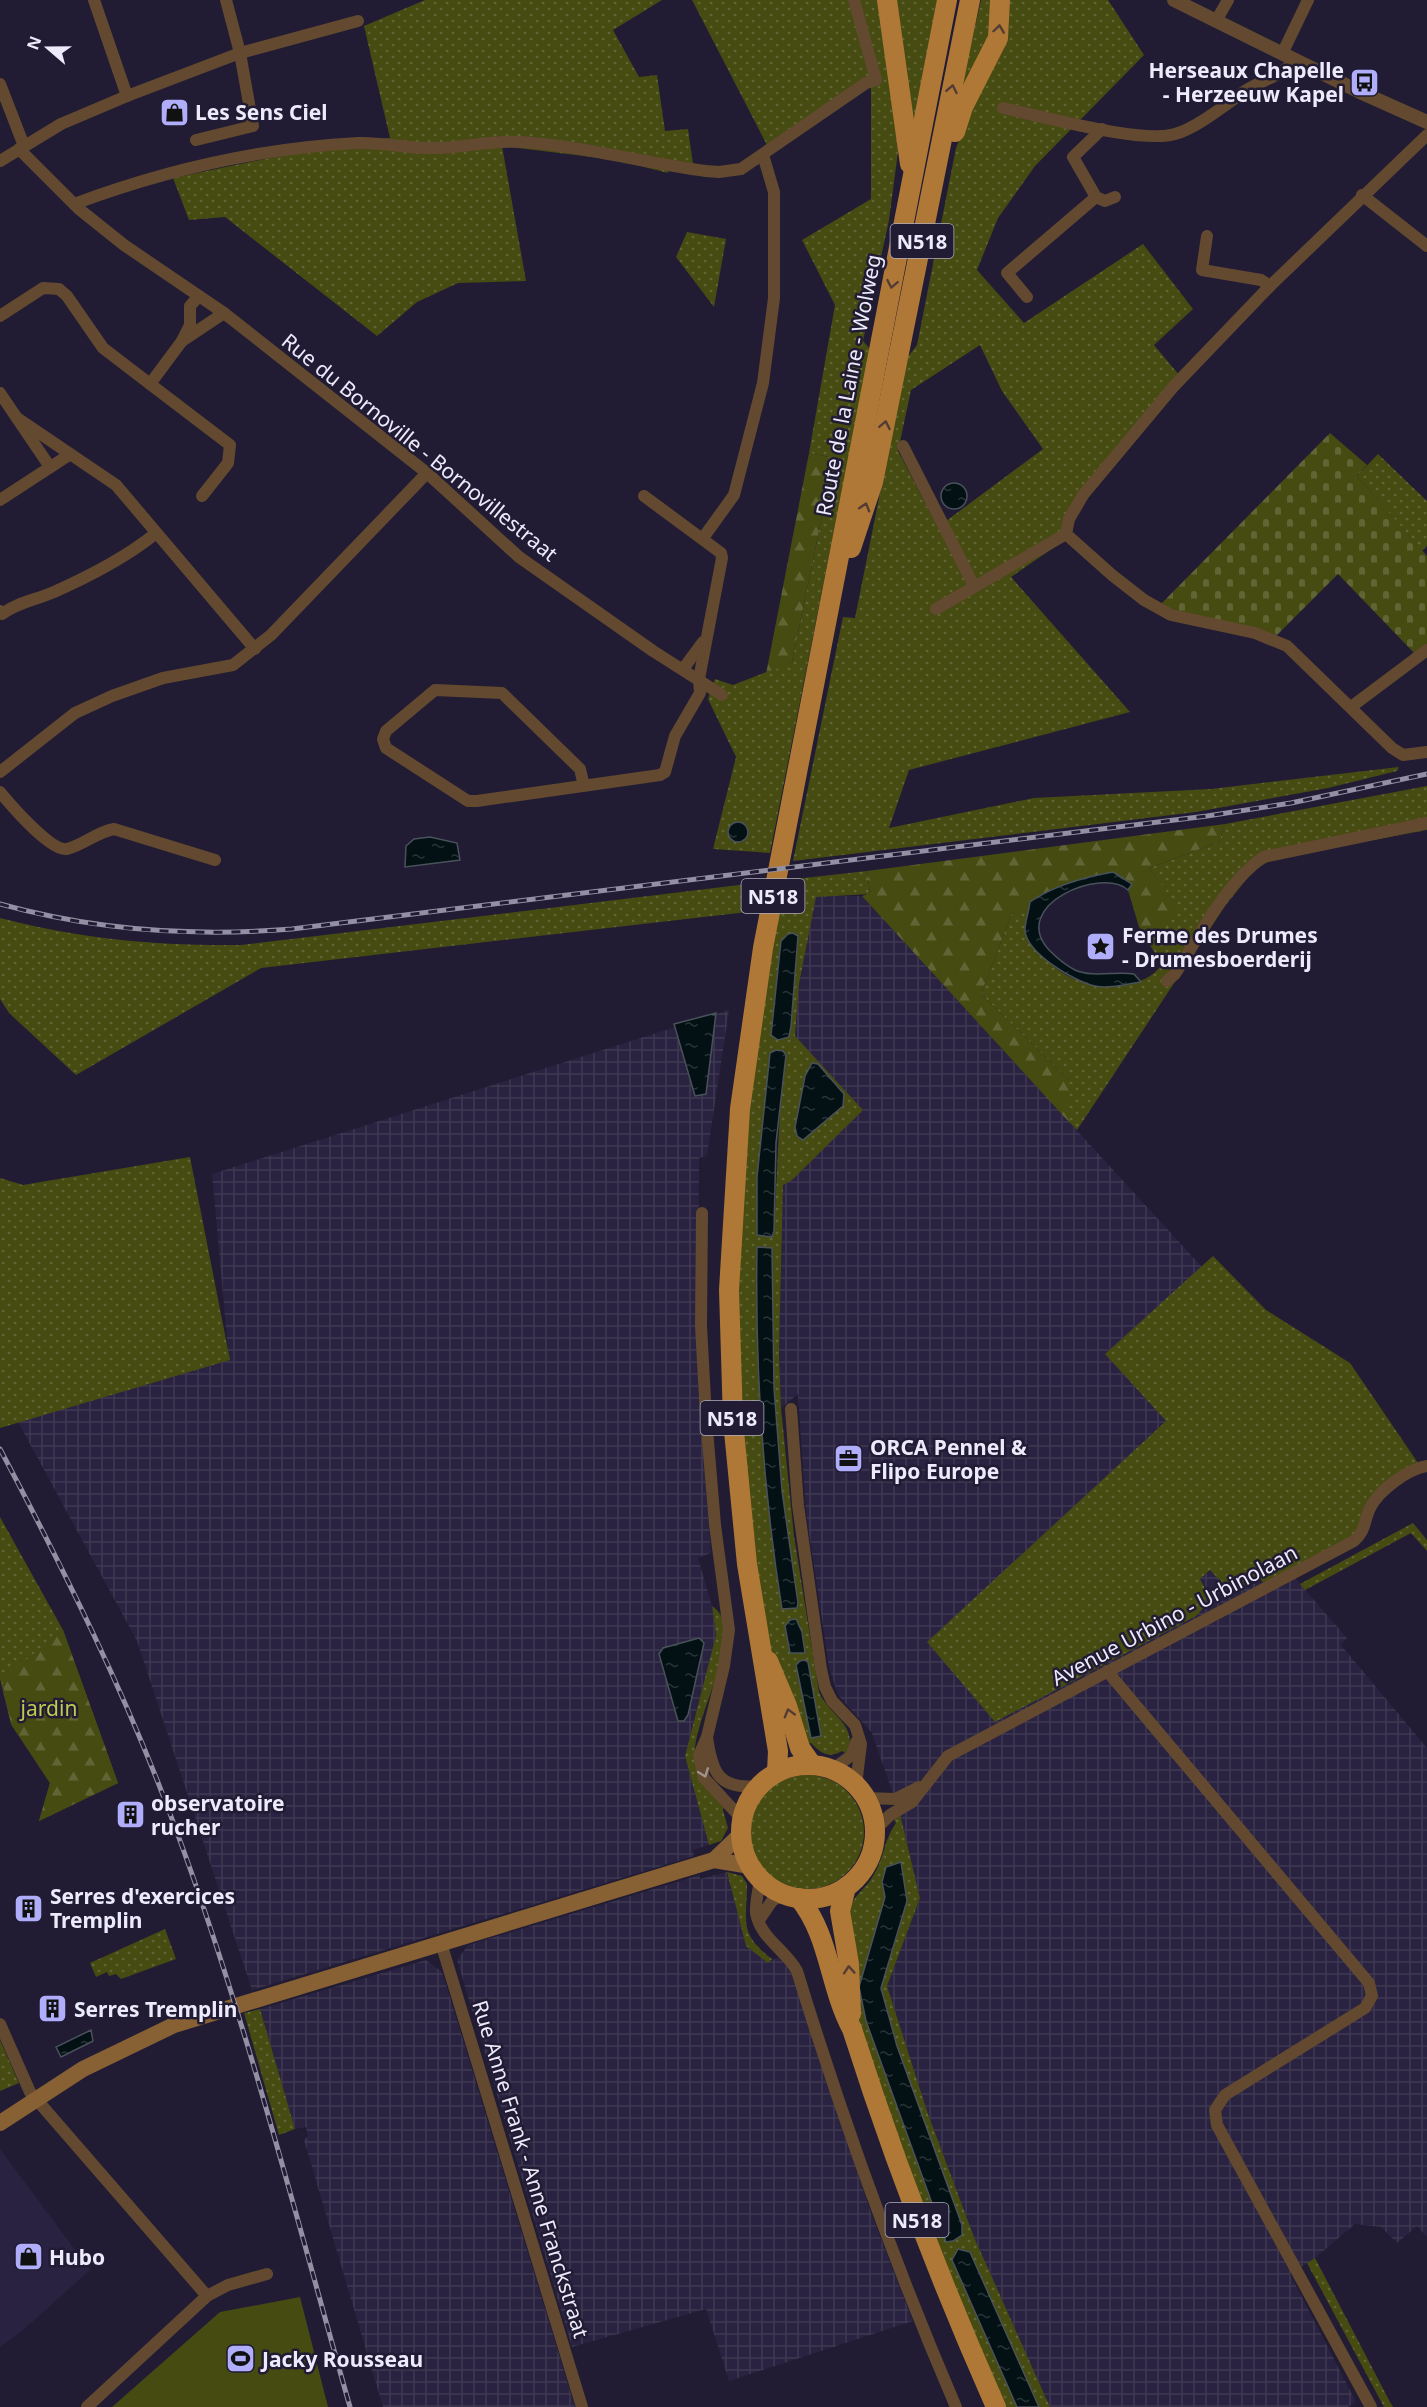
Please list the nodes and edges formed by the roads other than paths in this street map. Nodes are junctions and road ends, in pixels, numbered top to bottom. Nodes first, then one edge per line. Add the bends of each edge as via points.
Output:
1 (94, 0) edge
2 (226, 0) edge
3 (854, 0) edge
4 (887, 0) edge
5 (947, 0) edge
6 (970, 0) edge
7 (1000, 0) edge
8 (1174, 0) edge
9 (1228, 0) edge
10 (1308, 0) edge
11 (357, 21) dead end
12 (1216, 21) junction
13 (240, 53) junction
14 (1288, 57) junction
15 (0, 84) edge
16 (127, 96) junction
17 (1003, 108) dead end
18 (1427, 122) edge
19 (1102, 129) junction
20 (1427, 135) edge
21 (196, 140) dead end
22 (21, 147) junction
23 (763, 155) junction
24 (0, 161) edge
25 (935, 178) junction
26 (912, 181) junction
27 (1362, 195) junction
28 (1096, 197) junction
29 (1115, 197) dead end
30 (74, 204) junction
31 (1207, 236) dead end
32 (1427, 246) edge
33 (1270, 286) junction
34 (199, 296) junction
35 (1027, 297) dead end
36 (224, 313) junction
37 (0, 316) edge
38 (182, 341) junction
39 (150, 384) junction
40 (0, 393) edge
41 (17, 418) junction
42 (903, 446) dead end
43 (69, 455) junction
44 (50, 467) junction
45 (427, 473) junction
46 (202, 496) dead end
47 (644, 496) dead end
48 (0, 500) edge
49 (155, 534) junction
50 (1066, 534) junction
51 (703, 538) junction
52 (974, 586) junction
53 (831, 601) junction
54 (936, 609) dead end
55 (1, 613) edge
56 (706, 639) junction
57 (255, 650) junction
58 (1427, 650) edge
59 (683, 669) junction
60 (699, 679) junction
61 (722, 695) dead end
62 (1351, 707) junction
63 (1427, 752) edge
64 (0, 772) edge
65 (584, 786) junction
66 (0, 792) edge
67 (1427, 822) edge
68 (215, 860) dead end
69 (1167, 981) dead end
70 (702, 1213) dead end
71 (790, 1409) dead end
72 (1427, 1466) edge
73 (758, 1641) junction
74 (1107, 1671) junction
75 (858, 1735) junction
76 (707, 1737) junction
77 (812, 1765) junction
78 (833, 1769) junction
79 (777, 1772) junction
80 (922, 1785) junction
81 (759, 1786) junction
82 (861, 1791) junction
83 (741, 1826) junction
84 (875, 1830) junction
85 (714, 1860) junction
86 (755, 1872) junction
87 (846, 1887) junction
88 (791, 1896) junction
89 (759, 1920) junction
90 (441, 1943) junction
91 (0, 2024) edge
92 (852, 2029) junction
93 (38, 2100) junction
94 (0, 2123) edge
95 (267, 2274) dead end
96 (207, 2296) junction
97 (87, 2407) edge
98 (582, 2407) edge
99 (956, 2407) edge
100 (996, 2407) edge
101 (1371, 2407) edge

1 - 16 street
2 - 13 street
3 - 23 street via 876,80 870,80
4 - 26 highway
5 - 26 highway, Route de la Laine - Wolweg / N518
25 -> 6 highway, Route de la Laine - Wolweg / N518
25 -> 7 highway via 947,156 963,107 998,38
8 - 12 street
9 - 12 street
10 - 14 street
11 - 13 street
12 - 14 street
13 - 16 street
13 - 21 street via 253,126
14 - 18 street
14 - 19 street via 1282,74 1250,88 1178,134 1161,138
15 - 22 street
16 - 22 street via 61,124
17 - 19 street
19 - 28 street via 1073,157
20 - 27 street
22 - 24 street
22 - 30 street, Rue du Bornoville - Bornovillestraat
23 - 30 street via 741,169 719,172 520,142 436,148 360,143 261,153 177,169
23 - 51 street via 774,192 774,298 763,383 734,495
53 -> 25 highway, Route de la Laine - Wolweg / N518 via 873,482
26 -> 53 highway, Route de la Laine - Wolweg / N518
27 - 32 street
27 - 33 street
28 - 29 street via 1105,201
28 - 35 street via 1007,273
30 - 34 street, Rue du Bornoville - Bornovillestraat via 119,241
31 - 33 street via 1202,270 1261,280
33 - 50 street via 1174,386 1090,486 1069,519
34 - 36 street, Rue du Bornoville - Bornovillestraat
34 - 38 street via 190,306 190,325
36 - 38 street
36 - 45 street, Rue du Bornoville - Bornovillestraat
37 - 39 street via 44,288 59,289 100,344
38 - 39 street
39 - 46 street via 230,445 228,463
40 - 41 street
41 - 43 street
41 - 44 street
42 - 52 street
43 - 44 street
43 - 49 street via 116,485
44 - 48 street
45 - 57 street
45 - 59 street, Rue du Bornoville - Bornovillestraat via 519,557
47 - 51 street
49 - 55 street via 130,554 52,593
49 - 57 street
50 - 52 street
50 - 62 street via 1144,600 1171,615 1273,638 1287,646
51 - 56 street via 722,558
52 - 54 street
53 - 73 highway, Route de la Laine - Wolweg / N518 via 763,948 740,1108 733,1194 729,1290 732,1421
56 - 59 street
56 - 60 street
57 - 64 street via 233,665 163,678 75,713
58 - 62 street
59 - 60 street, Rue du Bornoville - Bornovillestraat
60 - 61 street, Rue du Bornoville - Bornovillestraat
60 - 65 street via 700,693 675,736 665,772
62 - 63 street via 1403,755
65 - 65 street via 580,769 502,693 435,690 386,731 382,739 386,748 468,801
66 - 68 street via 58,848 66,849 103,830 114,829
67 - 69 street via 1263,857 1246,869 1232,887
70 - 76 street via 701,1326 706,1417 729,1630 729,1646
71 - 75 street via 798,1505 821,1669 832,1701 847,1714
72 - 74 street, Avenue Urbino - Urbinolaan via 1413,1469 1379,1496 1370,1508 1361,1536 1354,1542
77 -> 73 highway, N518 via 800,1748 777,1678
73 - 79 highway, N518 via 778,1751
74 - 80 street, Avenue Urbino - Urbinolaan via 948,1756
74 - 101 street via 1369,1983 1372,1996 1365,2008 1225,2095 1215,2110 1217,2125
75 - 78 street via 852,1755
75 - 82 street
76 - 81 street via 712,1764 724,1782
76 -> 83 street via 699,1755 704,1778
77 - 78 highway
77 - 79 highway
78 - 82 highway
79 - 81 highway
80 - 82 street, Avenue Urbino - Urbinolaan via 895,1799
80 - 84 street, Avenue Urbino - Urbinolaan via 912,1802
81 - 83 highway via 748,1801
82 - 84 highway
83 - 85 main road
83 - 86 highway via 743,1850
84 - 87 highway via 866,1866
85 - 86 main road
85 - 90 main road
86 - 88 highway, N518
86 - 89 street
87 - 88 highway via 820,1898
92 -> 87 highway, N518 via 849,1964 840,1911
88 - 89 street via 772,1900
88 - 92 highway, N518 via 820,1932 842,2012
89 - 99 street via 762,1932 797,1971 835,2095 894,2261
90 - 93 main road via 174,2025 83,2069
90 - 98 street, Rue Anne Frank - Anne Franckstraat
91 - 93 street via 30,2092
92 - 100 highway, N518 via 931,2258
93 - 94 main road
93 - 96 street
95 - 96 street via 228,2285
96 - 97 street

